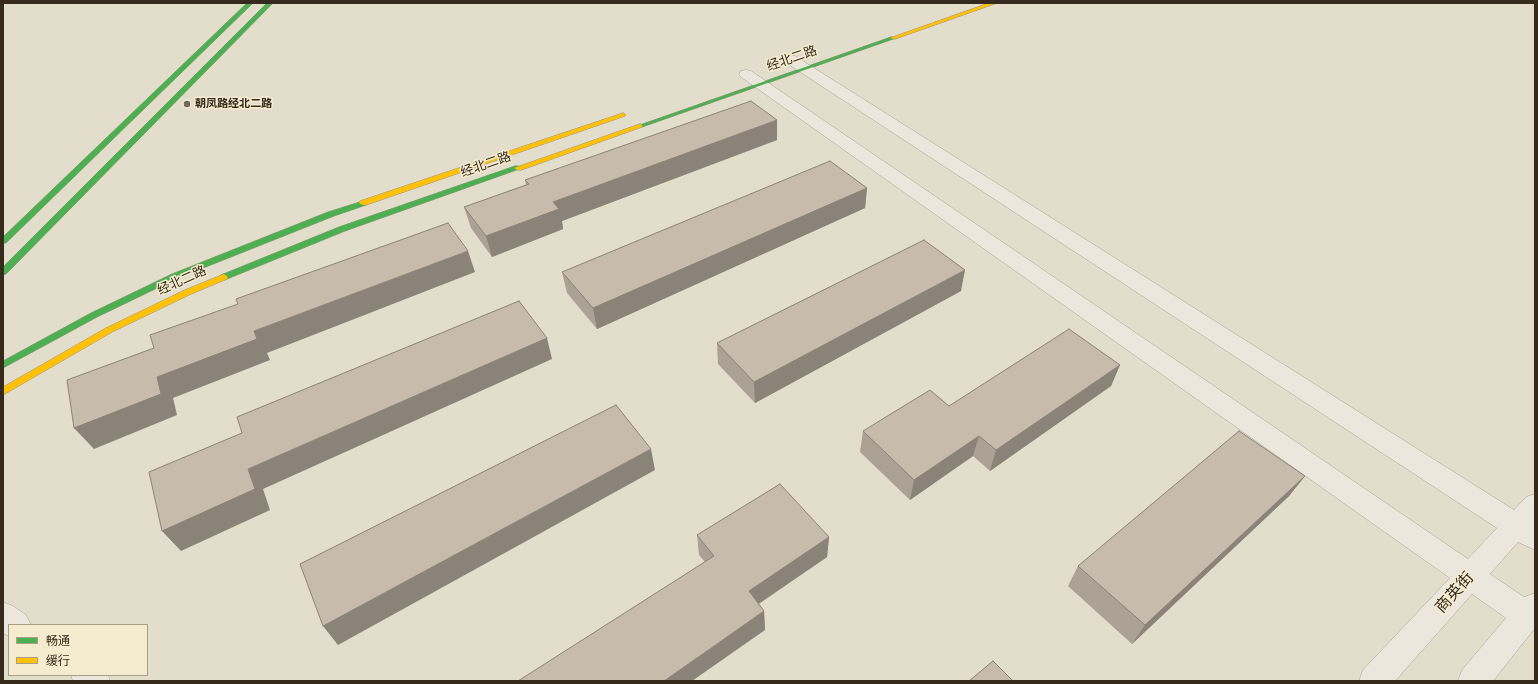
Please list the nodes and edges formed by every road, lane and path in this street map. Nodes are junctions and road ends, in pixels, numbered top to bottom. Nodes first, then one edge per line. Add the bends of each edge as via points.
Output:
1 (249, 3) edge
2 (270, 3) edge
3 (994, 3) edge
4 (796, 61) junction
5 (751, 76) junction
6 (633, 112) dead end
7 (3, 241) edge
8 (3, 272) edge
9 (3, 365) edge
10 (3, 391) edge
11 (1535, 504) edge
12 (1525, 532) edge
13 (1470, 577) junction
14 (1531, 611) edge
15 (3, 616) edge
16 (15, 624) edge
17 (1374, 681) edge
18 (1473, 681) edge

1 - 7 street
2 - 8 street
3 - 4 street, 经北二路
4 - 5 street, 经北二路
4 - 12 street
5 - 10 street, 经北二路 via 342,229 188,292 110,330
5 - 13 street
6 - 9 street, 经北二路 via 331,214 175,276 94,315
11 - 12 street, 商英街
12 - 13 street, 商英街
13 - 14 street
13 - 17 street, 商英街
14 - 18 street
15 - 16 street

